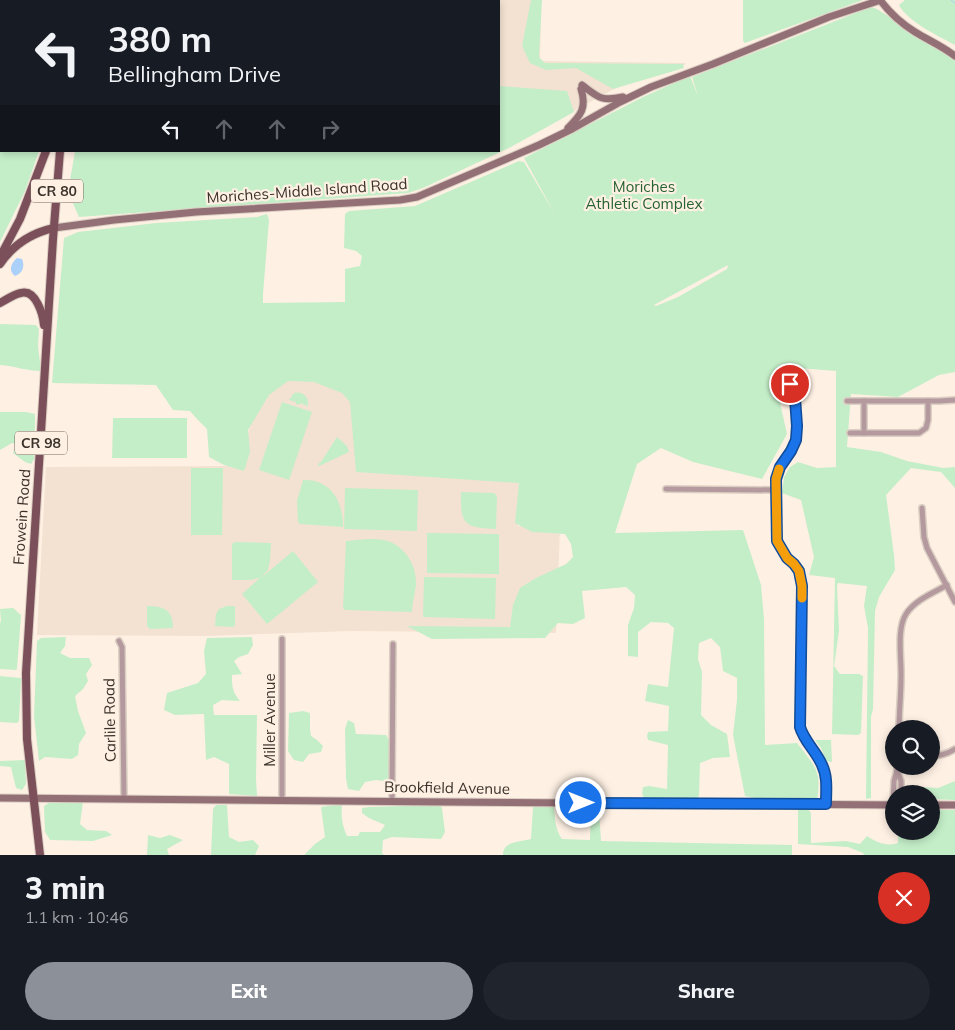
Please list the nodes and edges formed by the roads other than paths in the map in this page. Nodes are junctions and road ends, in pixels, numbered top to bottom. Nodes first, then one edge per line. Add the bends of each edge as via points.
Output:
1 (880, 0) edge
2 (955, 56) edge
3 (635, 94) junction
4 (562, 134) junction
5 (46, 152) edge
6 (60, 152) edge
7 (54, 228) junction
8 (0, 257) edge
9 (0, 264) edge
10 (0, 304) edge
11 (47, 340) junction
12 (790, 384) dead end
13 (955, 400) edge
14 (847, 401) dead end
15 (864, 401) junction
16 (928, 401) junction
17 (850, 433) dead end
18 (864, 433) junction
19 (666, 488) dead end
20 (776, 490) junction
21 (922, 508) dead end
22 (946, 585) junction
23 (955, 602) edge
24 (282, 639) dead end
25 (119, 641) dead end
26 (392, 644) dead end
27 (899, 720) edge
28 (955, 748) edge
29 (940, 756) edge
30 (896, 775) edge
31 (899, 775) edge
32 (894, 784) joint
33 (901, 784) joint
34 (0, 798) edge
35 (33, 798) junction
36 (124, 799) junction
37 (282, 801) junction
38 (392, 801) junction
39 (826, 804) junction
40 (885, 805) edge
41 (940, 805) edge
42 (955, 805) edge
43 (40, 855) edge

1 - 2 main road via 909,28
1 - 3 main road, Moriches-Middle Island Road
3 - 4 main road, Moriches-Middle Island Road
3 - 4 main road via 603,99 581,87 584,104 581,113
4 - 7 main road, Moriches-Middle Island Road via 413,198 187,213
5 - 8 main road, CR 80 via 20,219
6 - 7 main road, Frowein Road / CR 80
7 - 9 main road via 19,243
7 - 11 main road, Frowein Road / CR 98
10 - 11 main road via 21,293 30,294 41,310
11 - 35 main road, Frowein Road / CR 98 via 26,680
12 - 20 street via 795,398 796,440 780,467
13 - 16 street
14 - 15 street
15 - 16 street
15 - 18 street
16 - 18 street via 926,428 919,433
17 - 18 street
19 - 20 street
20 - 39 street via 777,541 799,571 802,586 800,727 826,776
21 - 22 street via 926,542
22 - 23 street
22 - 27 street via 917,602 903,620 900,631
24 - 37 street, Miller Avenue
25 - 36 street, Carlile Road via 122,647
26 - 38 street
28 - 29 street
30 - 32 street
31 - 33 street
32 - 33 street
34 - 35 main road, Brookfield Avenue
35 - 36 main road, Brookfield Avenue
35 - 43 main road, Frowein Road / CR 98
36 - 37 main road, Brookfield Avenue
37 - 38 main road, Brookfield Avenue
38 - 39 main road, Brookfield Avenue
39 - 40 main road, Brookfield Avenue
41 - 42 main road

